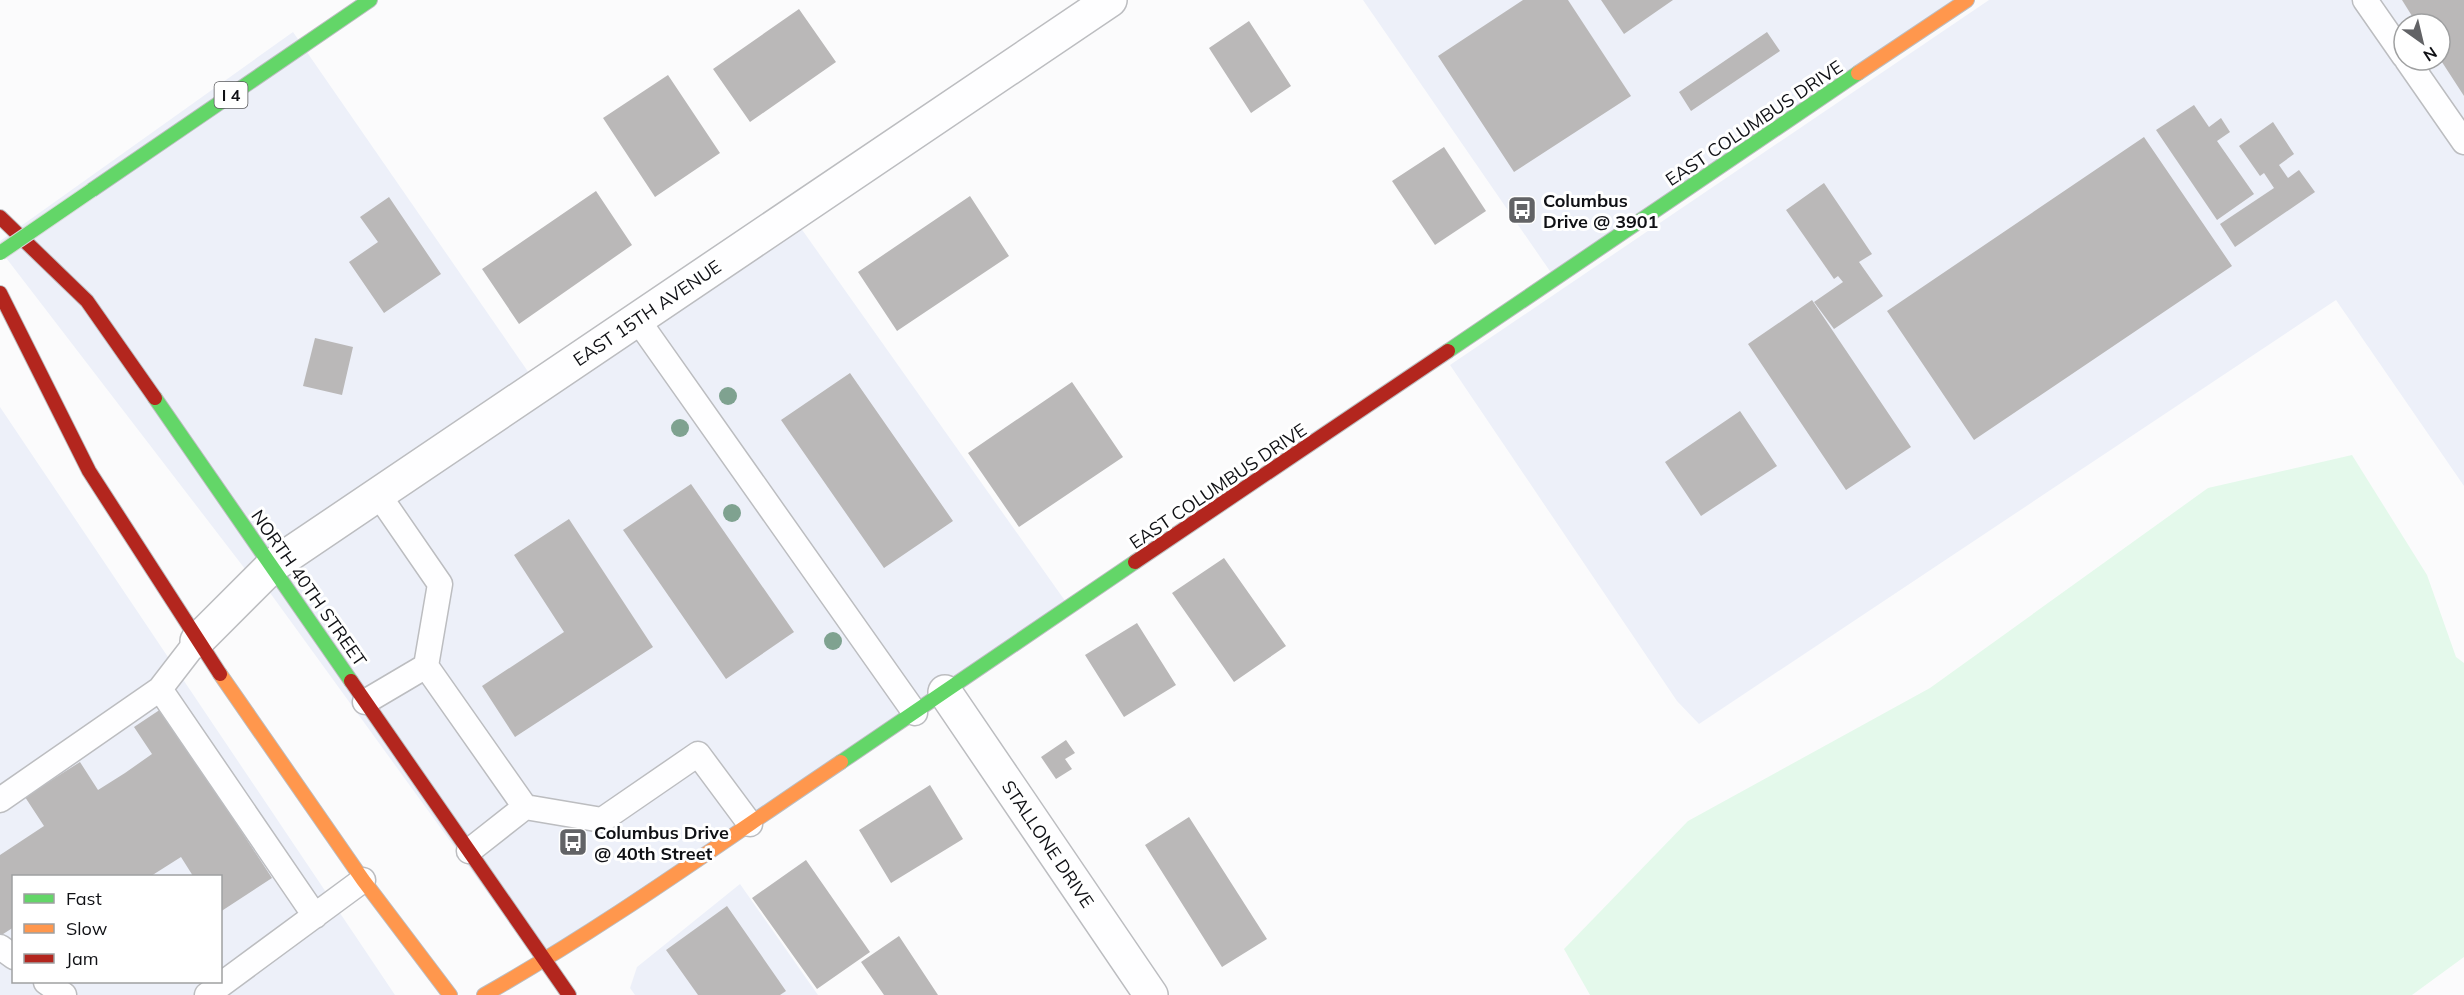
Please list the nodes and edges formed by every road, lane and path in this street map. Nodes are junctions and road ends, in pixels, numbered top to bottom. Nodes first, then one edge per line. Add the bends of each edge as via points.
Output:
1 (370, 0) edge
2 (1110, 0) edge
3 (1968, 0) edge
4 (2365, 0) edge
5 (2392, 39) edge
6 (2415, 72) edge
7 (2464, 142) edge
8 (0, 217) edge
9 (0, 253) edge
10 (0, 293) edge
11 (638, 319) junction
12 (378, 494) junction
13 (272, 566) junction
14 (197, 641) junction
15 (426, 666) junction
16 (160, 689) junction
17 (945, 692) junction
18 (365, 702) junction
19 (915, 712) junction
20 (0, 800) edge
21 (525, 807) junction
22 (750, 824) junction
23 (469, 851) junction
24 (363, 880) junction
25 (315, 916) junction
26 (546, 960) junction
27 (49, 983) edge
28 (64, 995) edge
29 (207, 995) edge
30 (450, 995) edge
31 (484, 995) edge
32 (569, 995) edge
33 (1151, 995) edge

1 - 9 main road, I 4, bridge
2 - 11 street, EAST 15TH AVENUE
3 - 17 main road, EAST COLUMBUS DRIVE
4 - 5 lane
6 - 7 lane
8 - 13 main road, NORTH 40TH STREET via 87,302
10 - 14 main road via 89,471
11 - 12 street, EAST 15TH AVENUE
11 - 19 lane
12 - 13 street, EAST 15TH AVENUE
12 - 15 lane via 440,585
13 - 14 street, EAST 15TH AVENUE
13 - 18 main road, NORTH 40TH STREET
14 - 16 lane
14 - 24 main road
15 - 18 lane
15 - 21 lane
16 - 20 lane
16 - 25 lane
17 - 19 main road, EAST COLUMBUS DRIVE
17 - 33 street, STALLONE DRIVE
18 - 23 main road, NORTH 40TH STREET
19 - 22 main road, EAST COLUMBUS DRIVE
21 - 22 lane via 602,820 698,754
21 - 23 lane
22 - 26 main road, EAST COLUMBUS DRIVE
23 - 26 main road, NORTH 40TH STREET
24 - 25 lane
24 - 30 main road
25 - 29 lane
26 - 31 main road, EAST COLUMBUS DRIVE
26 - 32 main road, NORTH 40TH STREET
27 - 28 lane

